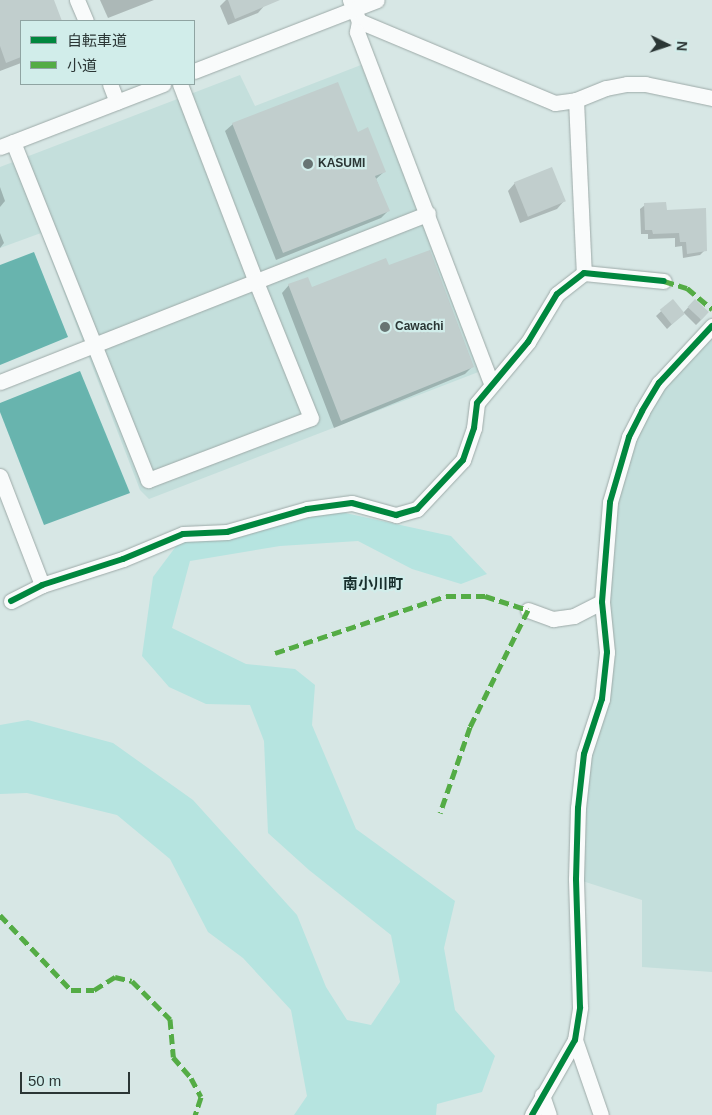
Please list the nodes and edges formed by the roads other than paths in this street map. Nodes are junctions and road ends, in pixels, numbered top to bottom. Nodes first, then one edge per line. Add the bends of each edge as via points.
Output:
1 (77, 0) edge
2 (377, 0) edge
3 (354, 10) edge
4 (86, 20) edge
5 (195, 72) edge
6 (110, 85) edge
7 (161, 85) edge
8 (180, 85) edge
9 (712, 98) edge
10 (576, 100) junction
11 (117, 102) junction
12 (7, 144) edge
13 (428, 213) junction
14 (584, 273) junction
15 (664, 281) dead end
16 (256, 282) junction
17 (712, 326) edge
18 (94, 345) junction
19 (0, 382) edge
20 (491, 383) junction
21 (0, 476) edge
22 (42, 585) junction
23 (11, 601) dead end
24 (602, 602) junction
25 (528, 610) dead end
26 (575, 1040) junction
27 (542, 1095) junction
28 (532, 1115) edge
29 (549, 1115) edge
30 (601, 1115) edge

1 - 4 street
2 - 3 street
3 - 5 street
3 - 10 street via 555,103
3 - 13 street via 357,32
6 - 11 street
7 - 11 street
8 - 16 street
9 - 10 street via 645,84 628,84 606,88
10 - 14 street
11 - 12 street
12 - 18 street
13 - 16 street
13 - 20 street
14 - 15 street
14 - 20 street via 557,294 528,342
16 - 18 street
16 - 18 street via 311,418 148,480
17 - 24 street via 660,383 629,437 610,502
18 - 19 street
20 - 22 street via 477,403 474,428 463,460 417,509 396,515 352,503 307,509 227,532 183,534
21 - 22 street
22 - 23 street
24 - 25 street via 574,616 553,619
24 - 26 street via 607,652 603,690 584,754 578,808 576,879 580,1007
26 - 27 street
26 - 30 street
27 - 28 street
27 - 29 street

